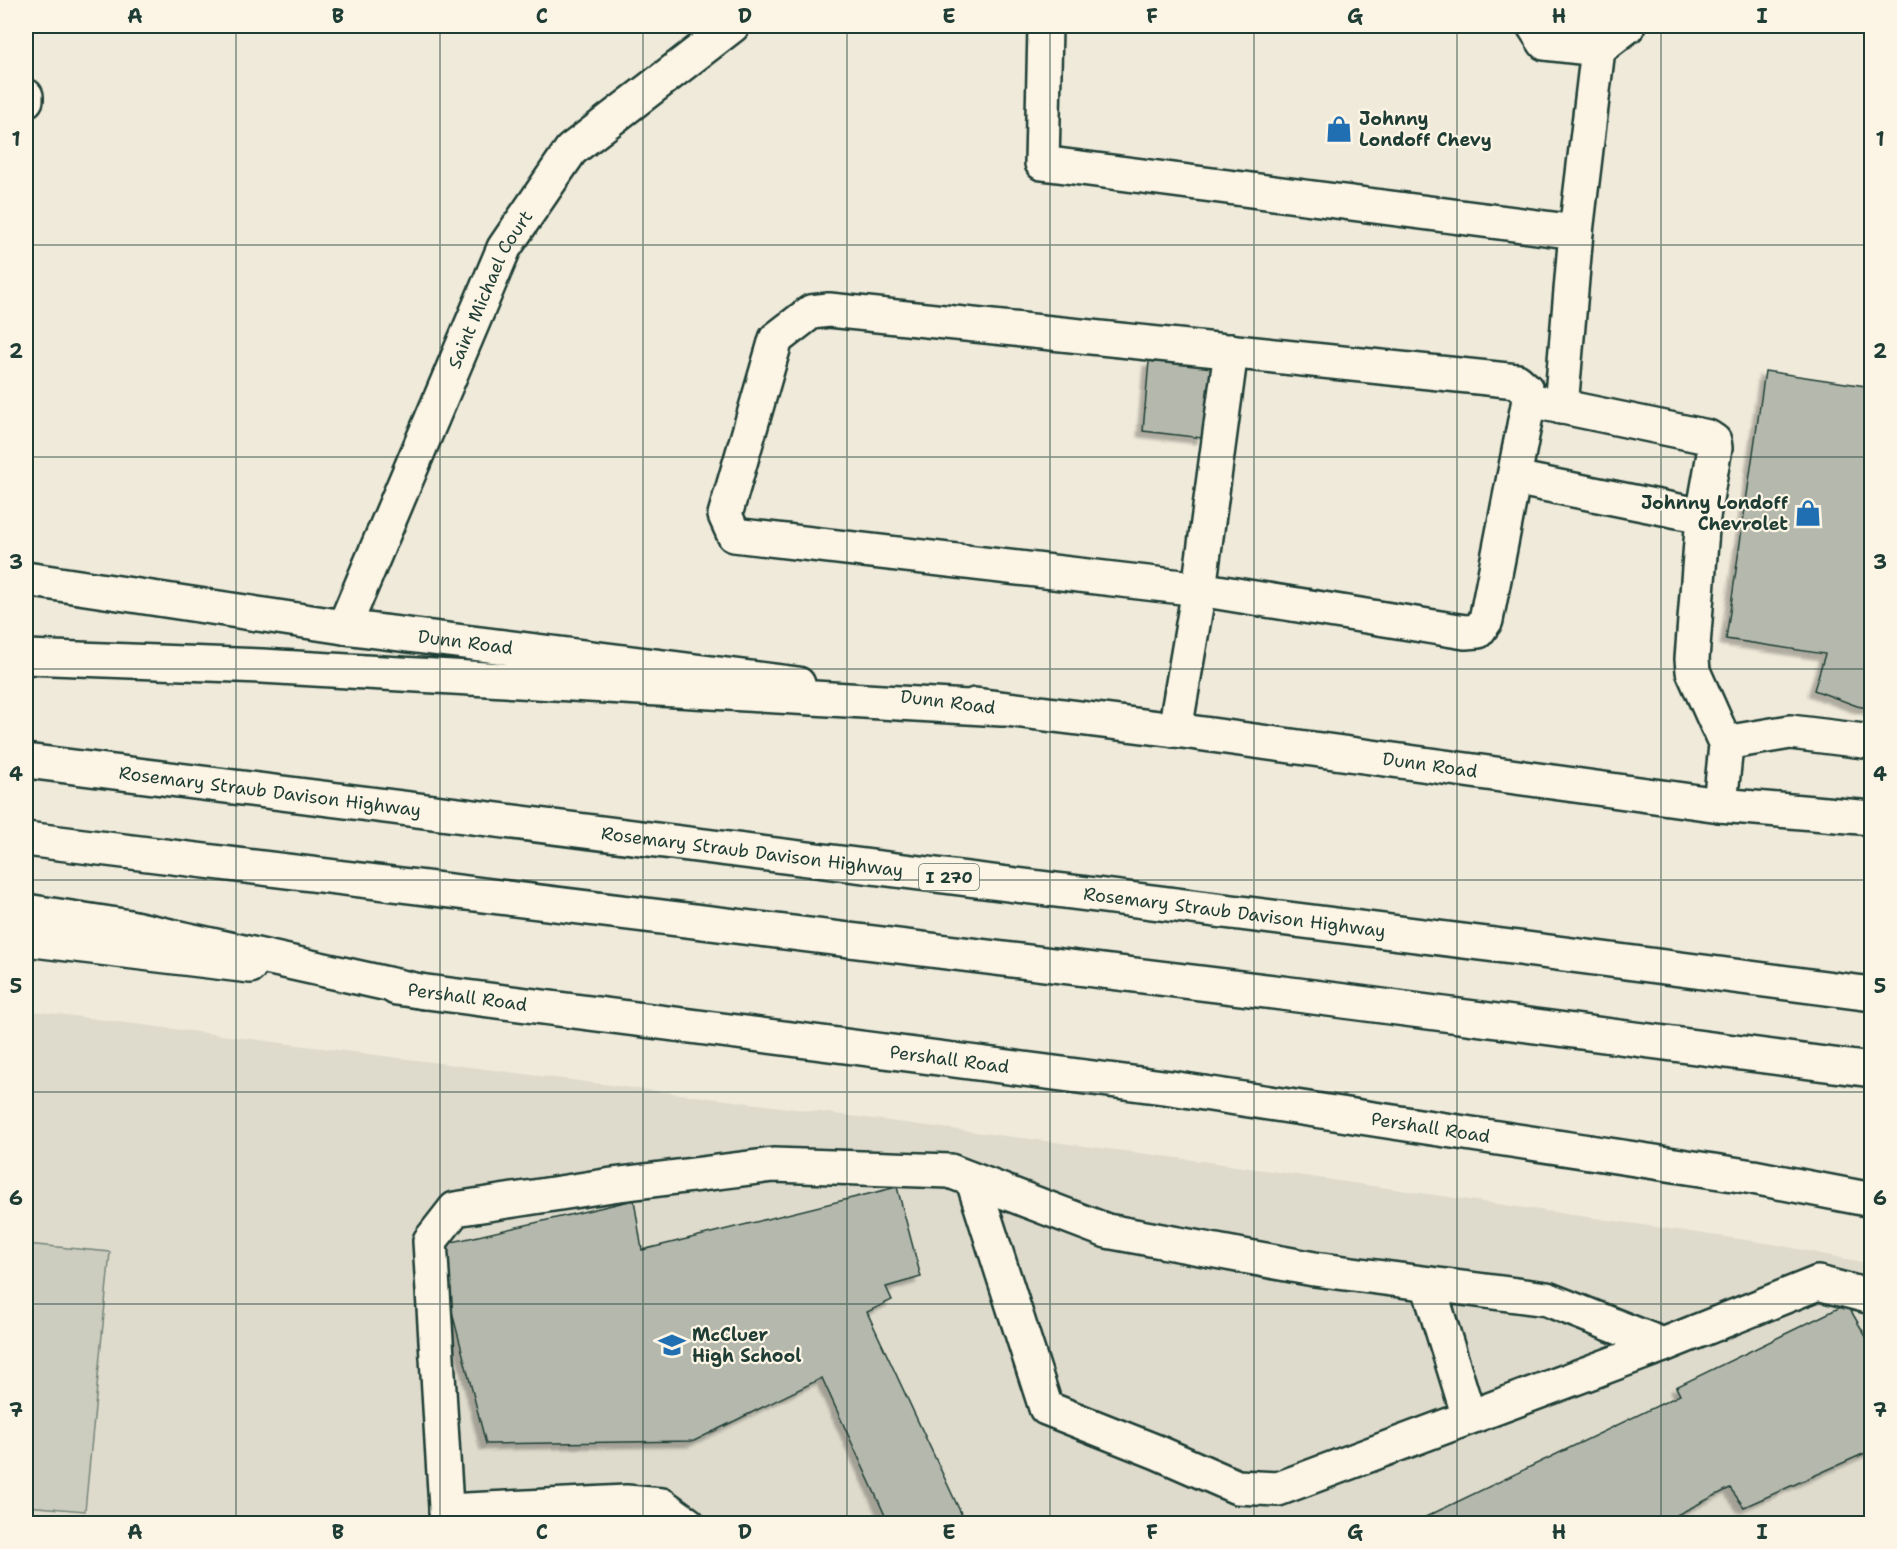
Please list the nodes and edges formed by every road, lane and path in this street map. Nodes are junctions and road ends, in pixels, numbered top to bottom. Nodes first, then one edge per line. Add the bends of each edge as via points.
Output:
1 (732, 26) edge
2 (1045, 26) edge
3 (1534, 26) edge
4 (1628, 26) edge
5 (1598, 50) junction
6 (1576, 232) junction
7 (1231, 351) junction
8 (1529, 400) junction
9 (1561, 407) junction
10 (1514, 478) junction
11 (1703, 516) junction
12 (26, 579) edge
13 (1199, 589) junction
14 (344, 627) junction
15 (26, 657) edge
16 (1002, 709) junction
17 (1175, 730) junction
18 (1872, 742) edge
19 (1726, 745) junction
20 (26, 761) edge
21 (1720, 806) junction
22 (1872, 818) edge
23 (26, 839) edge
24 (26, 911) edge
25 (26, 939) edge
26 (424, 992) junction
27 (1872, 994) edge
28 (1872, 1070) edge
29 (973, 1181) junction
30 (1872, 1200) edge
31 (1428, 1284) junction
32 (1872, 1297) edge
33 (1663, 1345) junction
34 (1469, 1417) junction
35 (571, 1514) edge
36 (446, 1517) edge
37 (688, 1524) edge

1 - 14 main road, Saint Michael Court via 571,150 504,248
2 - 6 main road via 1042,163
3 - 5 main road via 1545,43
4 - 5 main road
5 - 6 main road
6 - 9 main road
7 - 8 main road via 1517,381 1526,389
7 - 13 main road
7 - 13 main road via 830,310 811,312 776,339 725,515 734,535
8 - 9 main road
8 - 10 main road
9 - 11 main road via 1714,441
10 - 11 main road
10 - 13 main road via 1486,620 1478,631
11 - 19 main road via 1693,672
12 - 14 main road, Dunn Road
13 - 17 main road
14 - 16 main road, Dunn Road
15 - 16 main road via 262,666
16 - 17 main road, Dunn Road
17 - 21 main road, Dunn Road
18 - 19 main road via 1790,732
19 - 21 main road
20 - 27 main road, Rosemary Straub Davison Highway / I 270
21 - 22 main road, Dunn Road
23 - 28 main road via 1298,994
24 - 26 main road via 130,927
25 - 26 main road, Pershall Road via 267,968
26 - 30 main road, Pershall Road via 1171,1088 1753,1177
29 - 31 main road via 1107,1232 1314,1269
29 - 34 main road via 1046,1408 1237,1487 1278,1489
29 - 36 main road via 950,1171 773,1165 455,1209 430,1241
31 - 33 main road via 1547,1299
31 - 34 main road
32 - 33 main road via 1818,1283
33 - 34 main road
35 - 36 main road
35 - 37 main road via 626,1502 662,1504

